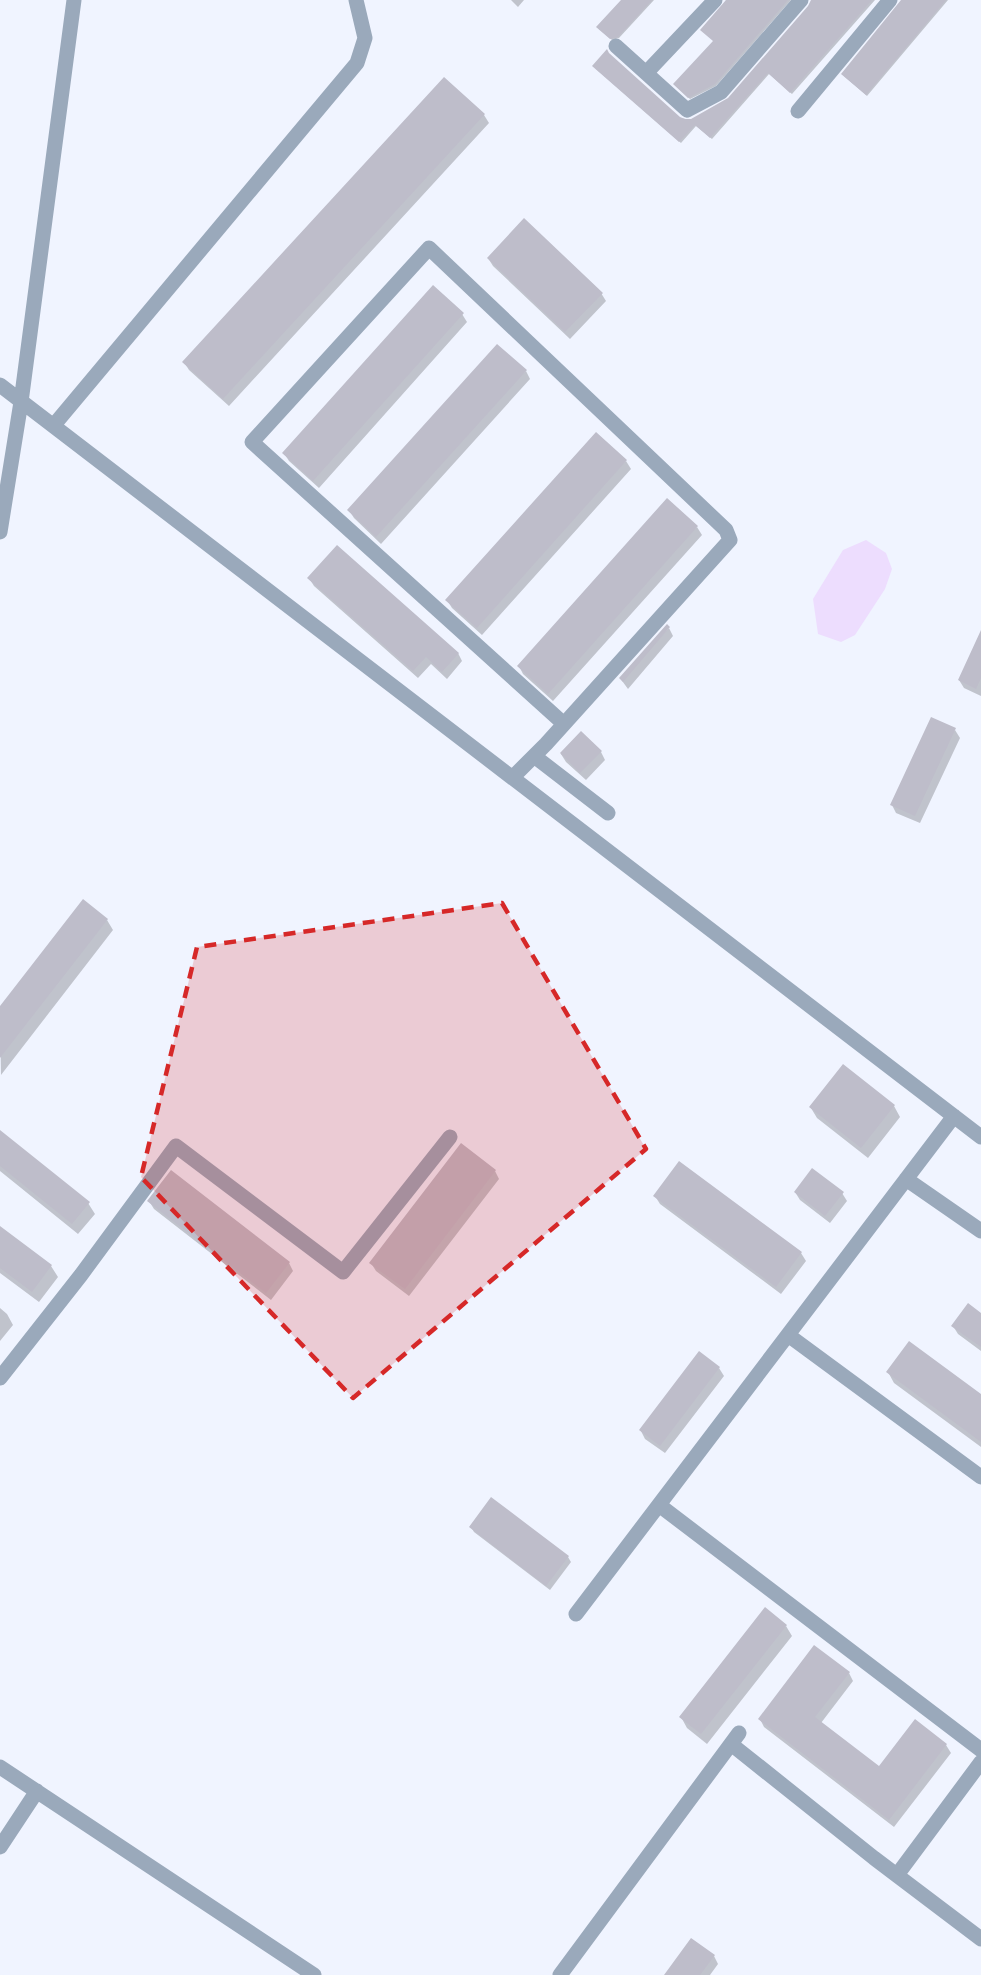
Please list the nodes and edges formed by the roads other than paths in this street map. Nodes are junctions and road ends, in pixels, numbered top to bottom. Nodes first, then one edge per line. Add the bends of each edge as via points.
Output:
1 (74, 0) edge
2 (356, 0) edge
3 (715, 0) edge
4 (801, 0) edge
5 (890, 0) edge
6 (616, 46) dead end
7 (646, 72) junction
8 (798, 111) dead end
9 (0, 385) edge
10 (21, 402) junction
11 (54, 425) junction
12 (0, 532) edge
13 (564, 724) junction
14 (534, 756) junction
15 (513, 777) junction
16 (608, 813) dead end
17 (954, 1116) junction
18 (450, 1137) dead end
19 (981, 1137) edge
20 (906, 1179) junction
21 (981, 1231) edge
22 (788, 1335) junction
23 (0, 1378) edge
24 (981, 1477) edge
25 (659, 1505) junction
26 (576, 1614) dead end
27 (981, 1750) edge
28 (981, 1762) edge
29 (0, 1767) edge
30 (37, 1791) junction
31 (0, 1846) edge
32 (897, 1875) junction
33 (981, 1939) edge
34 (314, 1975) edge
35 (560, 1975) edge

1 - 10 street
2 - 11 street via 365,38 357,63
3 - 7 street
4 - 7 street via 722,92 687,110
5 - 8 street
6 - 7 street
9 - 10 street
10 - 11 street
10 - 12 street
11 - 15 street
13 - 13 street via 252,442 429,248 726,530 730,540
13 - 14 street
14 - 15 street
14 - 16 street
15 - 17 street
17 - 19 street
17 - 20 street
18 - 23 street via 343,1272 176,1146
20 - 21 street
20 - 22 street
22 - 24 street
22 - 25 street
25 - 26 street
25 - 27 street
28 - 32 street
29 - 30 street
30 - 31 street
30 - 34 street
32 - 33 street
32 - 35 street via 735,1739

